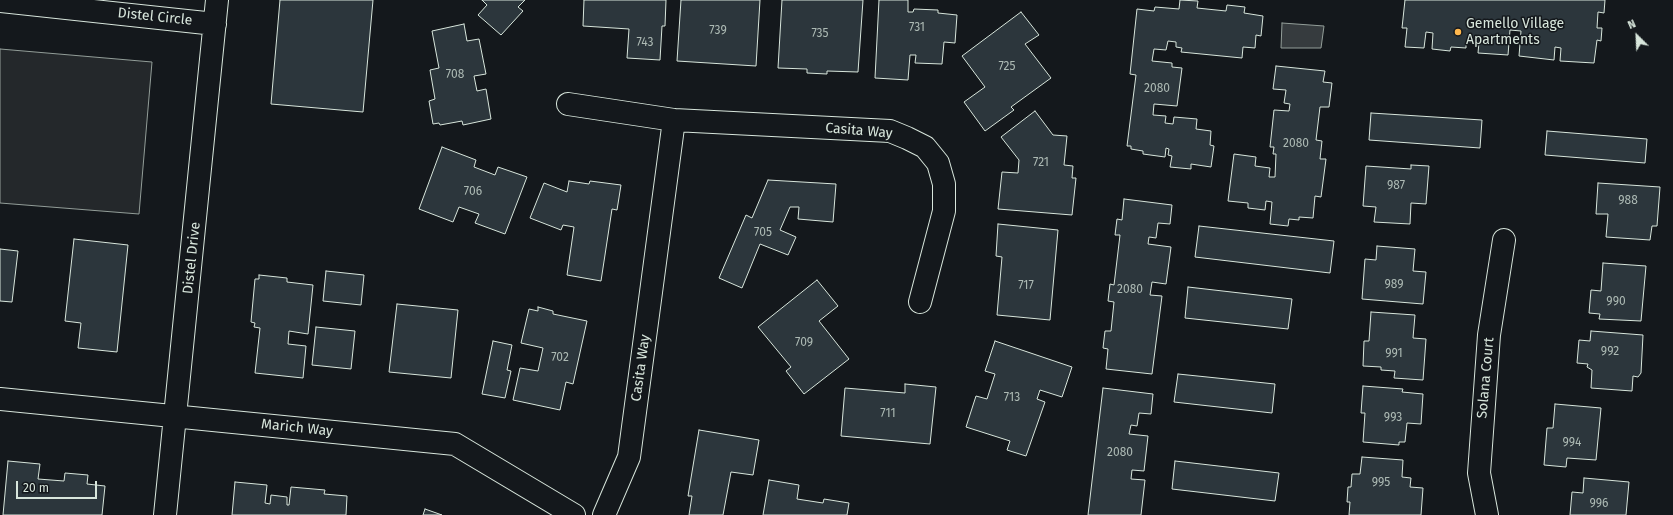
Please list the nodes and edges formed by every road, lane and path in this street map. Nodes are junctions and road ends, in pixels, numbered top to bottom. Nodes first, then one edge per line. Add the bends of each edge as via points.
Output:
1 (217, 0) edge
2 (0, 1) edge
3 (214, 24) junction
4 (568, 104) dead end
5 (674, 120) junction
6 (1504, 240) dead end
7 (920, 302) dead end
8 (0, 399) edge
9 (176, 416) junction
10 (165, 515) edge
11 (574, 515) edge
12 (604, 515) edge
13 (1488, 515) edge

1 - 3 street, Distel Drive
2 - 3 street, Distel Circle
3 - 9 street, Distel Drive
4 - 5 street, Casita Way
5 - 7 street, Casita Way via 890,131 925,147 938,163 944,184 944,210
5 - 12 street, Casita Way via 629,457
6 - 13 street, Solana Court via 1489,335 1479,473
8 - 9 street, Marich Way
9 - 10 street, Distel Drive
9 - 11 street, Marich Way via 456,444

